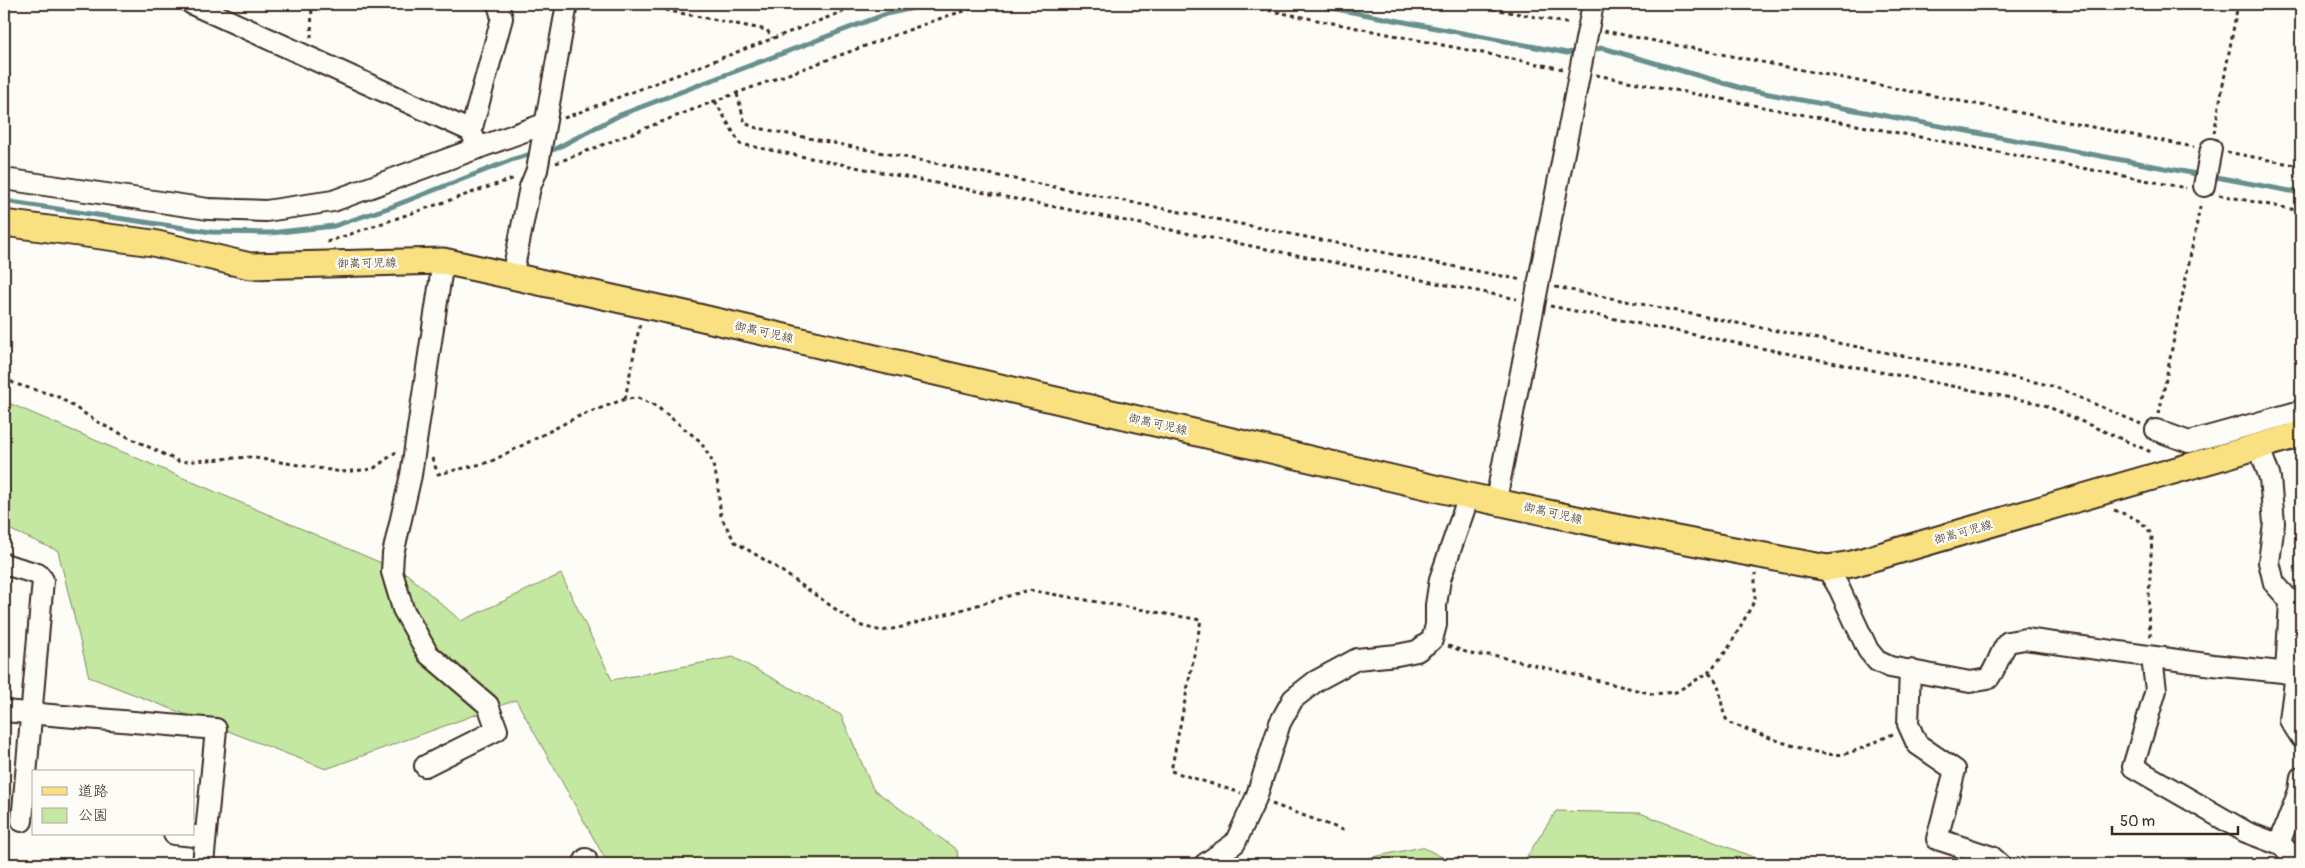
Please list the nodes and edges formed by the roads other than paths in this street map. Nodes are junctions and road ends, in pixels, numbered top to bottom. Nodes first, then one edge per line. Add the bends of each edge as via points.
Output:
1 (192, 4) edge
2 (498, 4) edge
3 (567, 4) edge
4 (1593, 4) edge
5 (543, 132) junction
6 (474, 140) junction
7 (2210, 156) road end
8 (4, 179) edge
9 (2203, 189) road end
10 (4, 223) edge
11 (443, 261) junction
12 (512, 277) junction
13 (2301, 411) edge
14 (2156, 430) road end
15 (2301, 434) edge
16 (2259, 447) junction
17 (1469, 496) junction
18 (1496, 500) junction
19 (4, 564) edge
20 (1827, 568) junction
21 (2152, 658) junction
22 (1910, 670) junction
23 (2294, 674) edge
24 (4, 711) edge
25 (30, 714) junction
26 (2301, 737) edge
27 (425, 766) dead end
28 (2301, 777) edge
29 (20, 820) edge
30 (195, 836) edge
31 (205, 837) junction
32 (2279, 844) junction
33 (2298, 863) edge
34 (203, 864) edge
35 (1205, 864) edge
36 (2000, 864) edge

1 - 6 street via 310,58
2 - 6 street via 502,18
3 - 5 street
4 - 18 street
5 - 6 street
5 - 12 street
6 - 8 street via 333,201 266,211 208,209
7 - 9 street
10 - 11 main road, 御嵩可児線 via 154,243 250,266
11 - 12 main road, 御嵩可児線
11 - 27 street via 411,475 392,572 403,609 428,654 488,705 497,730
12 - 17 main road, 御嵩可児線
13 - 14 street via 2189,442
15 - 16 main road, 御嵩可児線
16 - 20 main road, 御嵩可児線 via 1852,564
16 - 23 street via 2270,478 2274,523 2269,562 2274,584 2290,601
17 - 18 main road, 御嵩可児線
17 - 35 street via 1440,579 1432,640 1417,651 1356,659 1302,691 1286,709 1256,798 1235,843
18 - 20 main road, 御嵩可児線 via 1609,526
19 - 25 street via 38,574 42,580
20 - 22 street via 1868,650 1877,661
21 - 22 street via 2025,639 2008,642 1988,679 1970,682
21 - 23 street
21 - 32 street via 2156,690 2133,767 2246,832
22 - 36 street via 1909,728 1917,744 1955,770 1937,840 1992,857
23 - 26 street via 2290,720
24 - 25 street
25 - 29 street
25 - 31 street via 216,729
28 - 32 street
30 - 31 street
31 - 34 street
32 - 33 street

